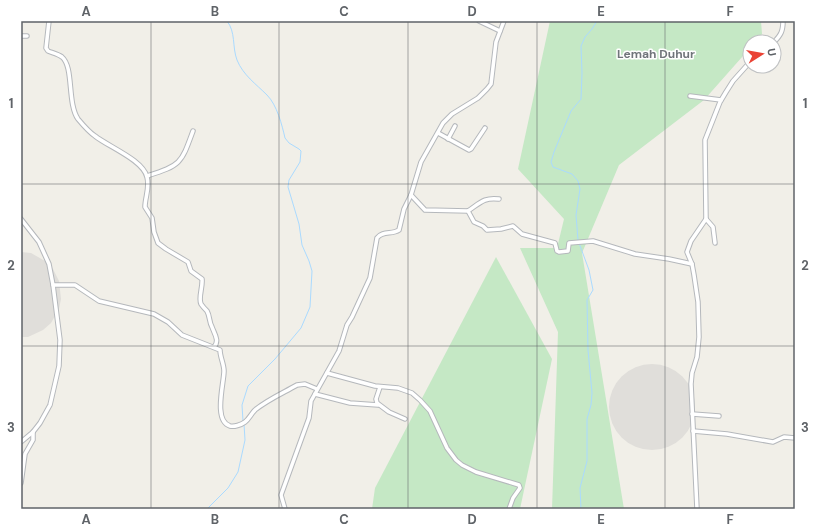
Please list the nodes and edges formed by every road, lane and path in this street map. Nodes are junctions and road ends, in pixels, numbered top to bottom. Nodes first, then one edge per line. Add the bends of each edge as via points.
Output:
1 (49, 21) edge
2 (479, 21) edge
3 (504, 21) edge
4 (783, 21) edge
5 (500, 31) junction
6 (781, 34) edge
7 (21, 36) edge
8 (27, 36) dead end
9 (742, 71) edge
10 (690, 96) dead end
11 (721, 100) junction
12 (455, 126) dead end
13 (485, 128) dead end
14 (193, 131) dead end
15 (438, 133) junction
16 (448, 139) junction
17 (147, 176) junction
18 (411, 195) junction
19 (499, 199) dead end
20 (468, 211) junction
21 (21, 219) edge
22 (706, 219) junction
23 (715, 243) dead end
24 (692, 264) junction
25 (53, 285) junction
26 (214, 347) junction
27 (327, 373) junction
28 (380, 387) junction
29 (317, 389) junction
30 (315, 394) junction
31 (378, 405) junction
32 (692, 414) junction
33 (719, 416) dead end
34 (405, 419) dead end
35 (693, 431) junction
36 (33, 432) junction
37 (795, 438) edge
38 (21, 442) edge
39 (21, 483) edge
40 (285, 509) edge
41 (509, 509) edge
42 (697, 509) edge

1 - 17 street via 46,48 64,60 69,73 72,105 78,119 94,135 140,164
2 - 5 street
3 - 5 street
4 - 6 street
5 - 15 street via 490,86 473,102 446,119
7 - 8 street
9 - 11 street
10 - 11 street
11 - 22 street via 706,134 704,146
12 - 16 street
13 - 16 street via 471,150
14 - 17 street via 184,156 178,163
15 - 16 street
15 - 18 street via 421,162
17 - 26 street via 148,189 144,206 152,218 158,243 188,262 191,271 202,279 200,302 207,311 215,331 217,342
18 - 20 street via 425,210
18 - 27 street via 404,209 399,230 382,234 377,238 370,278
19 - 20 street via 488,198
20 - 24 street via 473,221 487,230 514,226 522,234 555,243 559,252 568,251 569,243 593,241 635,254
21 - 25 street via 44,251
22 - 23 street via 713,227
22 - 24 street via 687,250
24 - 32 street via 698,302 699,337 691,384
25 - 26 street via 75,285 93,299 154,314 182,335
25 - 36 street via 60,340 58,366 50,405
26 - 29 street via 220,350 224,368 220,395 223,419 230,426 244,423 254,411 297,385 305,384
27 - 28 street
27 - 29 street
28 - 31 street via 376,400
28 - 41 street via 407,391 420,400 430,411 449,452 462,465 519,485 520,488
29 - 30 street
30 - 31 street via 350,403
30 - 40 street via 281,495
31 - 34 street
32 - 33 street
32 - 35 street
35 - 37 street via 773,442 784,437
35 - 42 street
36 - 38 street
36 - 39 street via 33,440 25,454

